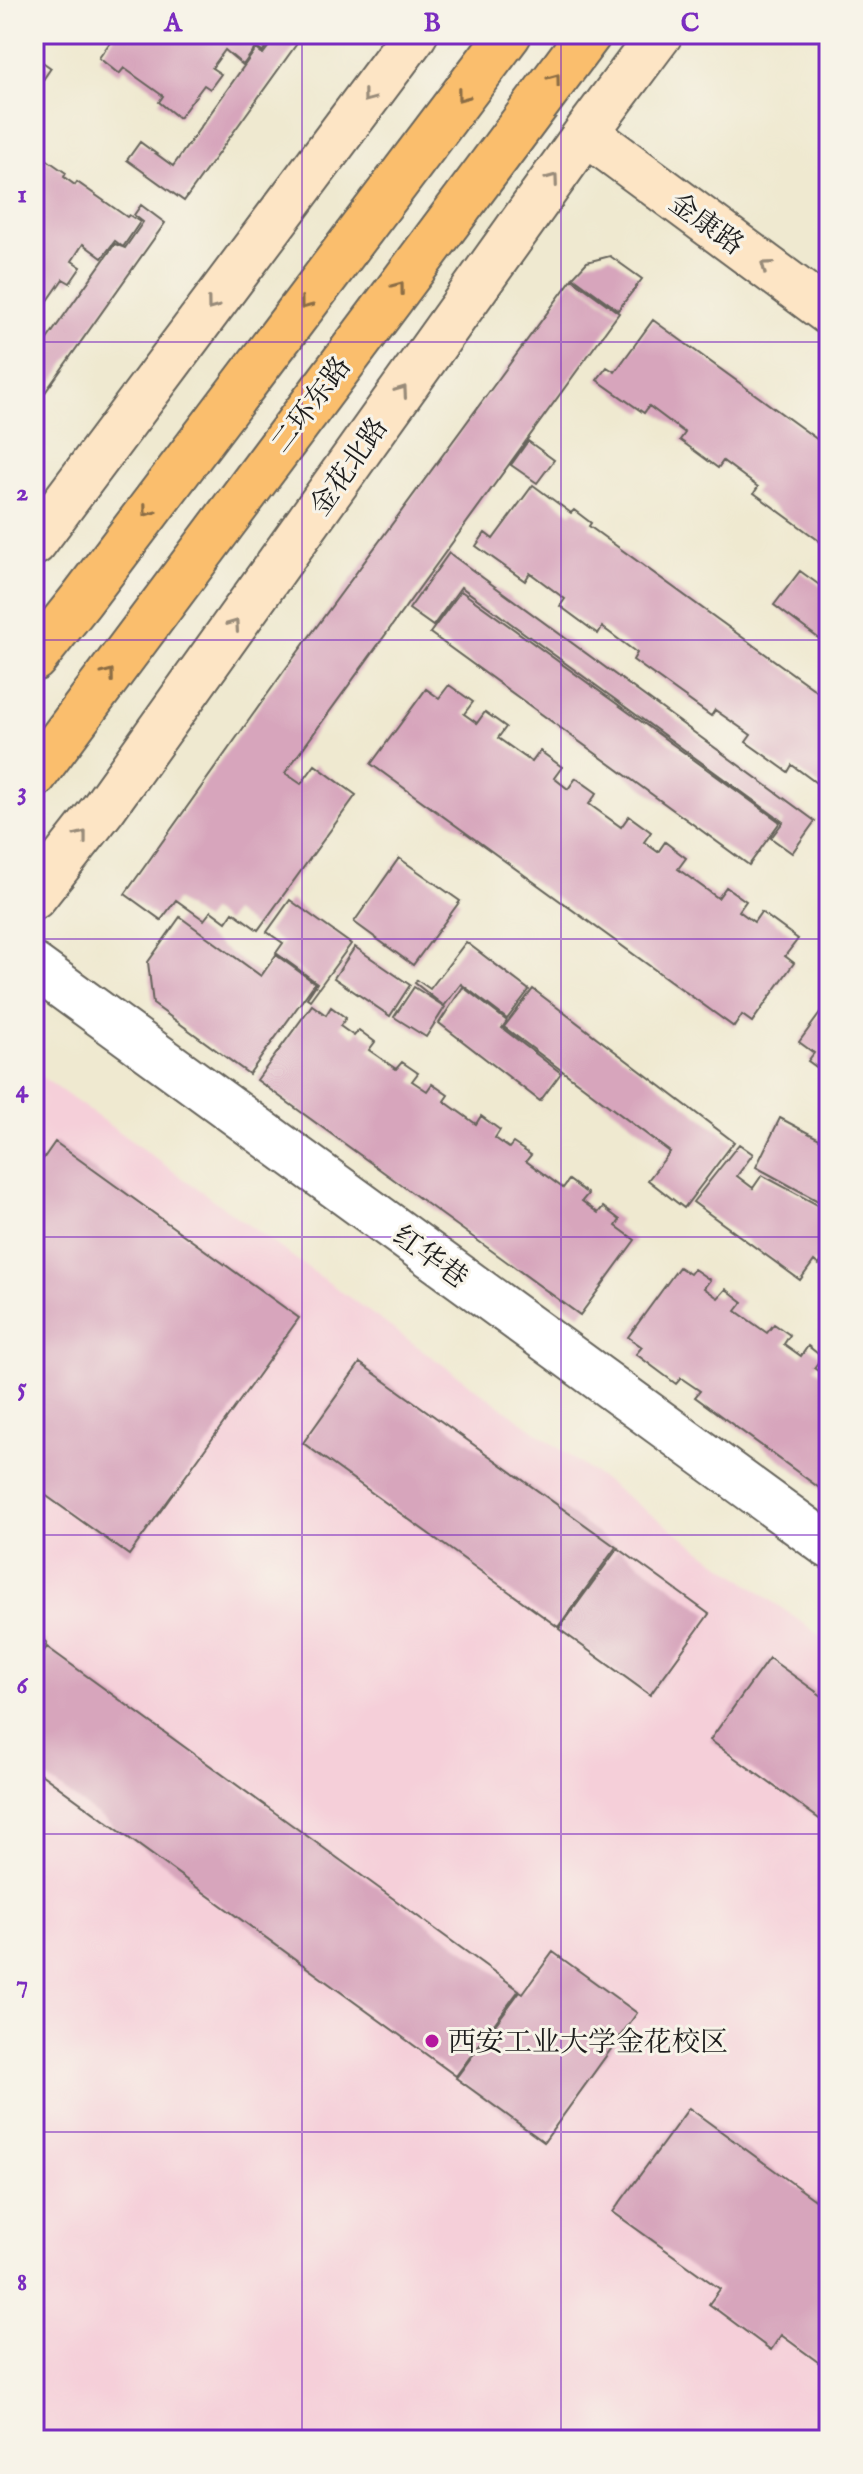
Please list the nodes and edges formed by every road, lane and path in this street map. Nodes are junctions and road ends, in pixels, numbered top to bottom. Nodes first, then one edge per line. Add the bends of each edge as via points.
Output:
1 (415, 34) edge
2 (509, 34) edge
3 (589, 34) edge
4 (660, 34) edge
5 (586, 133) junction
6 (829, 313) edge
7 (34, 543) edge
8 (34, 659) edge
9 (34, 776) edge
10 (34, 897) edge
11 (34, 966) edge
12 (829, 1546) edge

1 -> 7 main road
2 -> 8 highway
9 -> 3 highway, 二环东路
4 - 5 main road, 金花北路
6 -> 5 main road, 金康路
10 -> 5 main road, 金花北路 via 103,809
11 - 12 street, 红华巷

